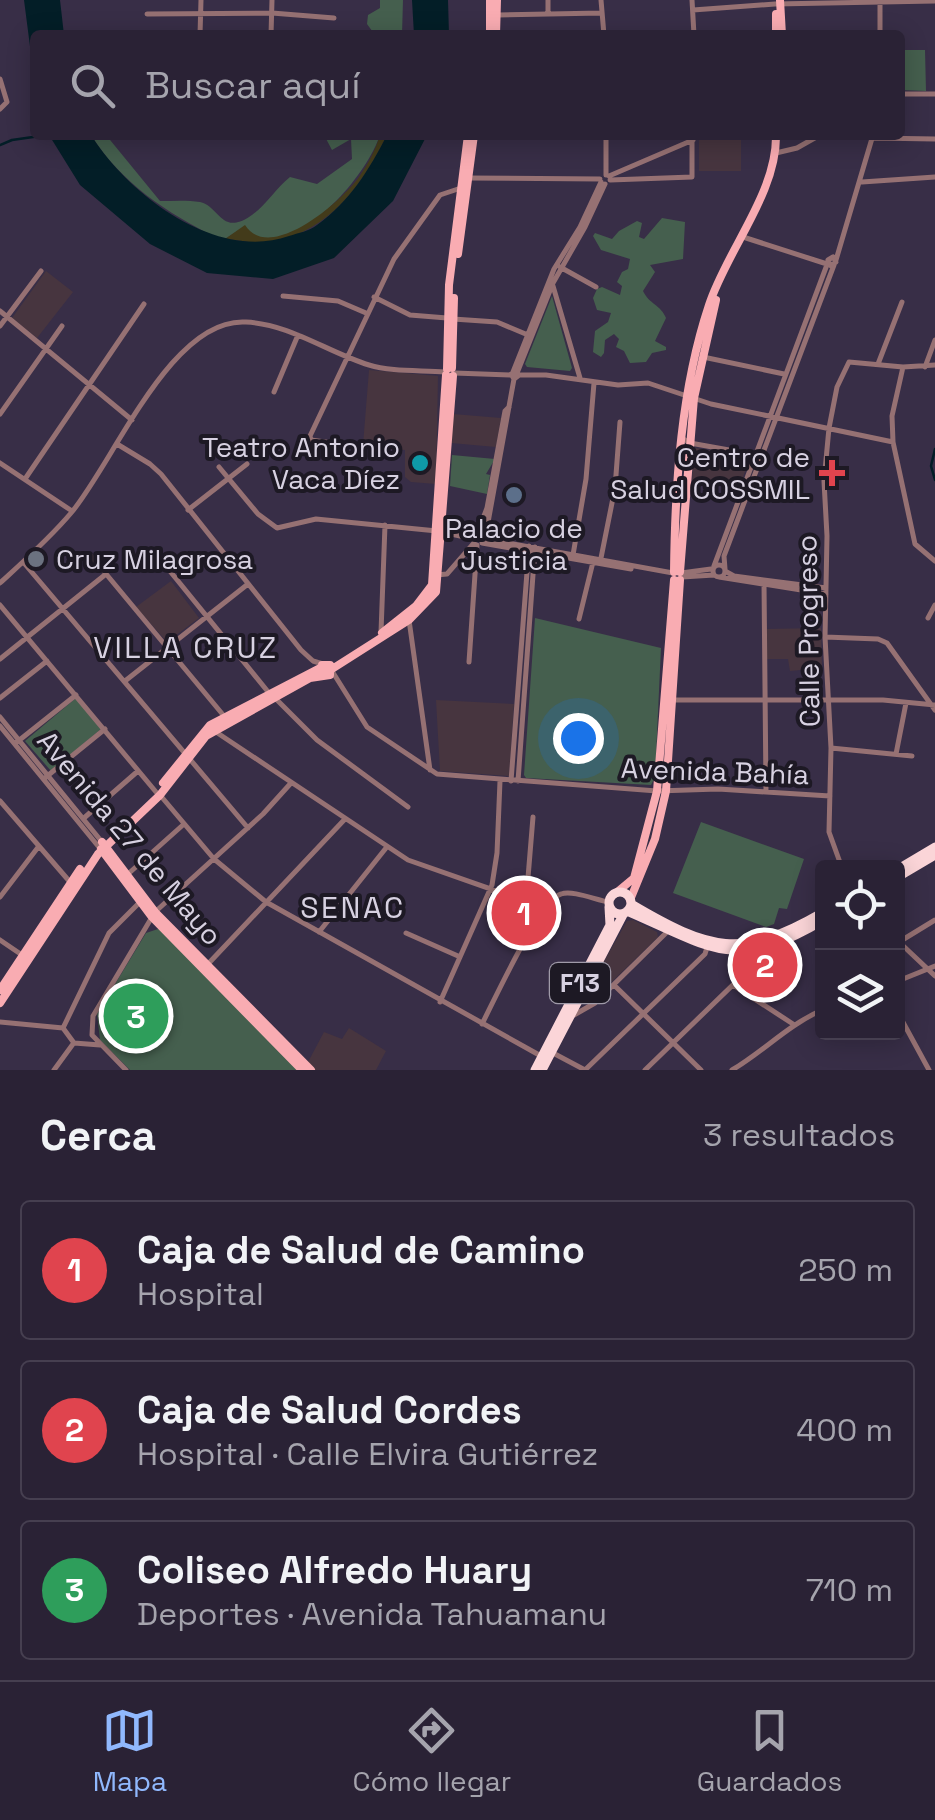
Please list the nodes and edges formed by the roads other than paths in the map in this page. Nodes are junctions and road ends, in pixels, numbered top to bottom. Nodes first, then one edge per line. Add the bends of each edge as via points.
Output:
1 (201, 0) edge
2 (272, 0) edge
3 (494, 0) edge
4 (548, 0) edge
5 (601, 0) edge
6 (692, 0) edge
7 (880, 1) edge
8 (935, 1) edge
9 (778, 2) edge
10 (692, 10) junction
11 (272, 13) junction
12 (602, 13) junction
13 (147, 14) dead end
14 (201, 14) junction
15 (498, 14) junction
16 (548, 14) junction
17 (334, 18) dead end
18 (200, 30) edge
19 (271, 30) edge
20 (493, 30) edge
21 (494, 30) edge
22 (604, 30) edge
23 (694, 30) edge
24 (779, 30) edge
25 (880, 30) edge
26 (0, 79) edge
27 (905, 94) edge
28 (935, 94) edge
29 (0, 109) edge
30 (905, 138) edge
31 (935, 139) edge
32 (470, 140) edge
33 (471, 140) edge
34 (606, 140) edge
35 (686, 140) edge
36 (692, 140) edge
37 (778, 140) edge
38 (811, 140) edge
39 (873, 140) edge
40 (778, 152) junction
41 (935, 176) edge
42 (468, 178) junction
43 (605, 179) junction
44 (862, 182) junction
45 (461, 188) junction
46 (742, 236) junction
47 (829, 263) junction
48 (560, 267) junction
49 (41, 271) dead end
50 (551, 281) junction
51 (596, 286) dead end
52 (284, 296) dead end
53 (374, 297) junction
54 (902, 302) dead end
55 (144, 304) dead end
56 (0, 311) edge
57 (366, 313) junction
58 (7, 316) junction
59 (451, 318) junction
60 (0, 326) edge
61 (62, 326) dead end
62 (298, 335) junction
63 (528, 335) junction
64 (935, 340) edge
65 (44, 348) junction
66 (346, 356) junction
67 (703, 357) junction
68 (878, 364) junction
69 (935, 365) edge
70 (904, 367) junction
71 (925, 367) junction
72 (449, 372) junction
73 (515, 375) junction
74 (788, 375) junction
75 (580, 378) junction
76 (594, 382) junction
77 (88, 383) junction
78 (274, 392) dead end
79 (691, 397) junction
80 (509, 407) junction
81 (0, 414) edge
82 (774, 416) junction
83 (132, 420) junction
84 (620, 422) dead end
85 (828, 428) junction
86 (686, 440) junction
87 (893, 442) junction
88 (116, 444) junction
89 (361, 447) dead end
90 (759, 456) junction
91 (0, 463) edge
92 (247, 464) dead end
93 (219, 467) dead end
94 (24, 479) junction
95 (229, 480) junction
96 (188, 510) junction
97 (72, 511) junction
98 (385, 525) junction
99 (440, 532) junction
100 (480, 539) junction
101 (532, 549) junction
102 (573, 556) junction
103 (92, 557) dead end
104 (598, 561) junction
105 (935, 561) edge
106 (23, 562) junction
107 (165, 565) dead end
108 (725, 570) junction
109 (715, 571) junction
110 (106, 574) junction
111 (436, 575) junction
112 (677, 576) junction
113 (0, 583) edge
114 (248, 584) junction
115 (764, 584) junction
116 (826, 591) junction
117 (0, 605) edge
118 (935, 606) edge
119 (63, 609) junction
120 (928, 618) dead end
121 (206, 619) junction
122 (579, 619) dead end
123 (409, 620) junction
124 (381, 633) junction
125 (825, 637) junction
126 (26, 638) junction
127 (168, 648) junction
128 (0, 659) edge
129 (47, 662) junction
130 (468, 662) dead end
131 (327, 670) junction
132 (125, 681) junction
133 (76, 695) junction
134 (272, 695) junction
135 (0, 698) edge
136 (668, 700) junction
137 (766, 700) junction
138 (828, 700) junction
139 (906, 703) junction
140 (934, 706) edge
141 (224, 716) junction
142 (0, 717) edge
143 (0, 726) edge
144 (106, 729) junction
145 (214, 730) junction
146 (17, 742) junction
147 (831, 748) junction
148 (896, 754) junction
149 (188, 756) junction
150 (912, 756) dead end
151 (138, 771) junction
152 (430, 772) junction
153 (46, 777) junction
154 (500, 781) junction
155 (514, 781) junction
156 (290, 784) junction
157 (662, 791) junction
158 (766, 791) junction
159 (158, 793) junction
160 (830, 796) junction
161 (1, 805) edge
162 (408, 807) dead end
163 (532, 817) dead end
164 (82, 820) junction
165 (345, 820) junction
166 (184, 824) junction
167 (248, 828) junction
168 (39, 846) junction
169 (102, 846) junction
170 (935, 847) edge
171 (386, 848) junction
172 (935, 855) edge
173 (214, 859) junction
174 (839, 860) edge
175 (905, 868) edge
176 (905, 870) edge
177 (128, 874) junction
178 (70, 882) junction
179 (488, 890) junction
180 (616, 893) junction
181 (0, 897) edge
182 (142, 900) junction
183 (266, 902) junction
184 (526, 902) junction
185 (609, 904) junction
186 (628, 907) junction
187 (545, 908) junction
188 (154, 914) junction
189 (815, 920) edge
190 (935, 920) edge
191 (815, 921) edge
192 (668, 931) junction
193 (319, 932) junction
194 (406, 933) dead end
195 (905, 937) edge
196 (0, 940) edge
197 (708, 944) junction
198 (774, 946) junction
199 (905, 947) edge
200 (746, 951) junction
201 (22, 956) junction
202 (458, 956) junction
203 (752, 965) junction
204 (205, 967) junction
205 (932, 968) edge
206 (935, 976) edge
207 (905, 978) edge
208 (614, 985) junction
209 (733, 986) junction
210 (0, 990) edge
211 (0, 1002) edge
212 (440, 1002) junction
213 (815, 1013) edge
214 (644, 1014) junction
215 (570, 1017) junction
216 (0, 1022) edge
217 (482, 1024) junction
218 (793, 1024) junction
219 (905, 1026) edge
220 (63, 1028) junction
221 (74, 1043) junction
222 (673, 1043) junction
223 (100, 1045) junction
224 (547, 1054) junction
225 (54, 1070) edge
226 (126, 1070) edge
227 (302, 1070) edge
228 (311, 1070) edge
229 (538, 1070) edge
230 (585, 1070) edge
231 (645, 1070) edge
232 (701, 1070) edge
233 (732, 1070) edge
234 (929, 1070) edge

1 - 14 street
2 - 11 street
3 - 15 main road
3 - 20 main road
4 - 16 street
5 - 12 street
6 - 10 street
7 - 8 street
7 - 9 street
7 - 25 street
9 - 10 street
9 - 24 main road
10 - 23 street
11 - 14 street
11 - 17 street
11 - 19 street
12 - 16 street
12 - 22 street
13 - 14 street
14 - 18 street
15 - 16 street
15 - 21 main road
26 - 29 street via 7,102
27 - 28 street
30 - 31 street
32 - 45 main road
33 - 42 main road
34 - 43 street
35 - 43 street
36 - 43 street via 692,177
37 - 40 main road
38 - 40 street
39 - 44 street
40 - 46 main road via 778,169
41 - 44 street
42 - 43 street
42 - 59 main road
43 - 48 street
43 - 50 street
44 - 47 street
45 - 53 street via 440,195
45 - 59 main road
46 - 47 street
46 - 67 main road via 713,308
46 - 79 main road via 708,306
47 - 74 street
48 - 50 street
48 - 51 street
49 - 58 street
50 - 63 street
50 - 73 street
50 - 75 street
52 - 57 street via 338,301
53 - 57 street
53 - 59 street via 410,315
54 - 68 street
55 - 77 street
56 - 58 street
57 - 66 street
58 - 60 street
58 - 65 street
59 - 63 street via 497,322
59 - 72 main road
61 - 65 street
62 - 66 street
62 - 78 street
62 - 83 street via 259,323 211,327 158,378
63 - 73 street
64 - 71 street
65 - 77 street
65 - 81 street
66 - 72 street via 372,367
66 - 89 street via 310,436
67 - 74 street
67 - 79 main road
68 - 70 street
68 - 85 street, Calle Progreso via 848,362
69 - 71 street
70 - 71 street
70 - 87 street
72 - 73 street
72 - 99 main road
73 - 75 street
73 - 80 street
74 - 82 street
75 - 76 street
76 - 79 street via 648,383
76 - 102 street
77 - 83 street
77 - 94 street
79 - 82 street
79 - 86 main road
80 - 100 street
80 - 100 street
82 - 85 street
82 - 90 street
83 - 88 street
84 - 104 street via 615,488
85 - 87 street
85 - 116 street, Calle Progreso
86 - 90 street
86 - 112 main road
87 - 105 street via 911,531
88 - 96 street, Avenida Bahía via 150,464
88 - 97 street
90 - 108 street
90 - 109 street
91 - 94 street
92 - 95 street
93 - 95 street
94 - 97 street
95 - 96 street
95 - 98 street via 278,528 316,519
96 - 114 street, Avenida Bahía
97 - 106 street
98 - 99 street
98 - 124 street
99 - 100 street
99 - 111 main road
100 - 101 street
100 - 101 street
100 - 111 street via 447,574
100 - 130 street
101 - 102 street
101 - 155 street
102 - 104 street
103 - 110 street
104 - 112 street
104 - 122 street
106 - 113 street
106 - 119 street
107 - 121 street
108 - 109 street
108 - 109 street via 720,564
108 - 116 street
109 - 112 street
109 - 115 street
110 - 119 street
110 - 127 street
111 - 123 main road via 436,592
111 - 124 main road via 416,606
112 - 136 main road
114 - 121 street
114 - 131 street, Avenida Bahía via 307,657
115 - 116 street
115 - 137 street
116 - 125 street, Calle Progreso
117 - 126 street
118 - 120 street
119 - 126 street
119 - 132 street
121 - 127 street
121 - 134 street
123 - 131 main road
123 - 152 street
124 - 131 main road
125 - 138 street, Calle Progreso
125 - 140 street via 887,643
126 - 128 street
126 - 129 street
127 - 132 street
127 - 141 street
129 - 133 street
129 - 135 street
131 - 134 main road
131 - 152 street, Avenida Bahía via 367,727
132 - 149 street
133 - 144 street
133 - 146 street
134 - 141 main road
134 - 145 main road
134 - 162 street via 317,740
136 - 137 street
136 - 157 main road
137 - 138 street
137 - 158 street
138 - 139 street
138 - 147 street, Calle Progreso
139 - 140 street
139 - 148 street
141 - 149 main road via 204,730
142 - 146 street, Avenida 27 de Mayo
143 - 146 street, Avenida 27 de Mayo
144 - 151 street
144 - 153 street
145 - 149 main road
145 - 156 street
146 - 153 street, Avenida 27 de Mayo
147 - 148 street
147 - 160 street, Calle Progreso
148 - 150 street
149 - 159 main road
149 - 167 street
151 - 159 street
151 - 164 street
152 - 154 street, Avenida Bahía
153 - 164 street, Avenida 27 de Mayo
154 - 155 street, Avenida Bahía
154 - 179 street
155 - 157 street, Avenida Bahía
156 - 165 street
156 - 167 street
157 - 158 street, Avenida Bahía
157 - 180 main road via 634,878
157 - 186 main road via 655,839
158 - 160 street, Avenida Bahía
159 - 166 street
159 - 169 main road
160 - 174 street, Calle Progreso via 829,832
161 - 168 street
163 - 184 street
164 - 169 street, Avenida 27 de Mayo
165 - 171 street
165 - 183 street
166 - 173 street
166 - 177 street
167 - 173 street
168 - 178 street
168 - 181 street
169 - 177 main road, Avenida 27 de Mayo
169 - 178 main road
169 - 182 main road, Avenida 27 de Mayo
169 - 211 main road
170 - 175 highway
171 - 179 street
171 - 193 street
172 - 176 highway
173 - 183 street
173 - 188 street
177 - 188 main road, Avenida 27 de Mayo
178 - 201 main road
179 - 184 street
179 - 202 street
180 - 185 highway, F13
180 - 186 highway via 626,894
182 - 188 main road, Avenida 27 de Mayo
182 - 220 street via 110,934
183 - 193 street
183 - 204 street
184 - 187 street
185 - 186 highway via 614,912
185 - 187 street via 561,894
185 - 224 highway, F13 via 610,924
186 - 192 highway
186 - 197 highway
186 - 215 highway, F13
187 - 217 street
188 - 204 main road, Avenida 27 de Mayo
188 - 223 street via 93,1016 92,1035
189 - 197 highway via 775,939
190 - 195 street
191 - 198 highway
192 - 197 highway
192 - 208 street
193 - 212 street
194 - 202 street
196 - 201 street
197 - 200 highway
197 - 214 street via 706,954
198 - 200 highway
198 - 203 street
199 - 205 street
200 - 203 street
201 - 210 main road
202 - 212 street
203 - 209 street
204 - 227 main road, Avenida 27 de Mayo
204 - 228 main road, Avenida 27 de Mayo
205 - 206 street
205 - 207 street
208 - 214 street
208 - 215 street
209 - 218 street
209 - 222 street
212 - 217 street
213 - 218 street
214 - 222 street
214 - 230 street
215 - 224 highway, F13
216 - 220 street
217 - 224 street
218 - 233 street
219 - 234 street
220 - 221 street
221 - 223 street
221 - 225 street
222 - 231 street
222 - 232 street
223 - 226 street
224 - 229 highway, F13
224 - 230 street

